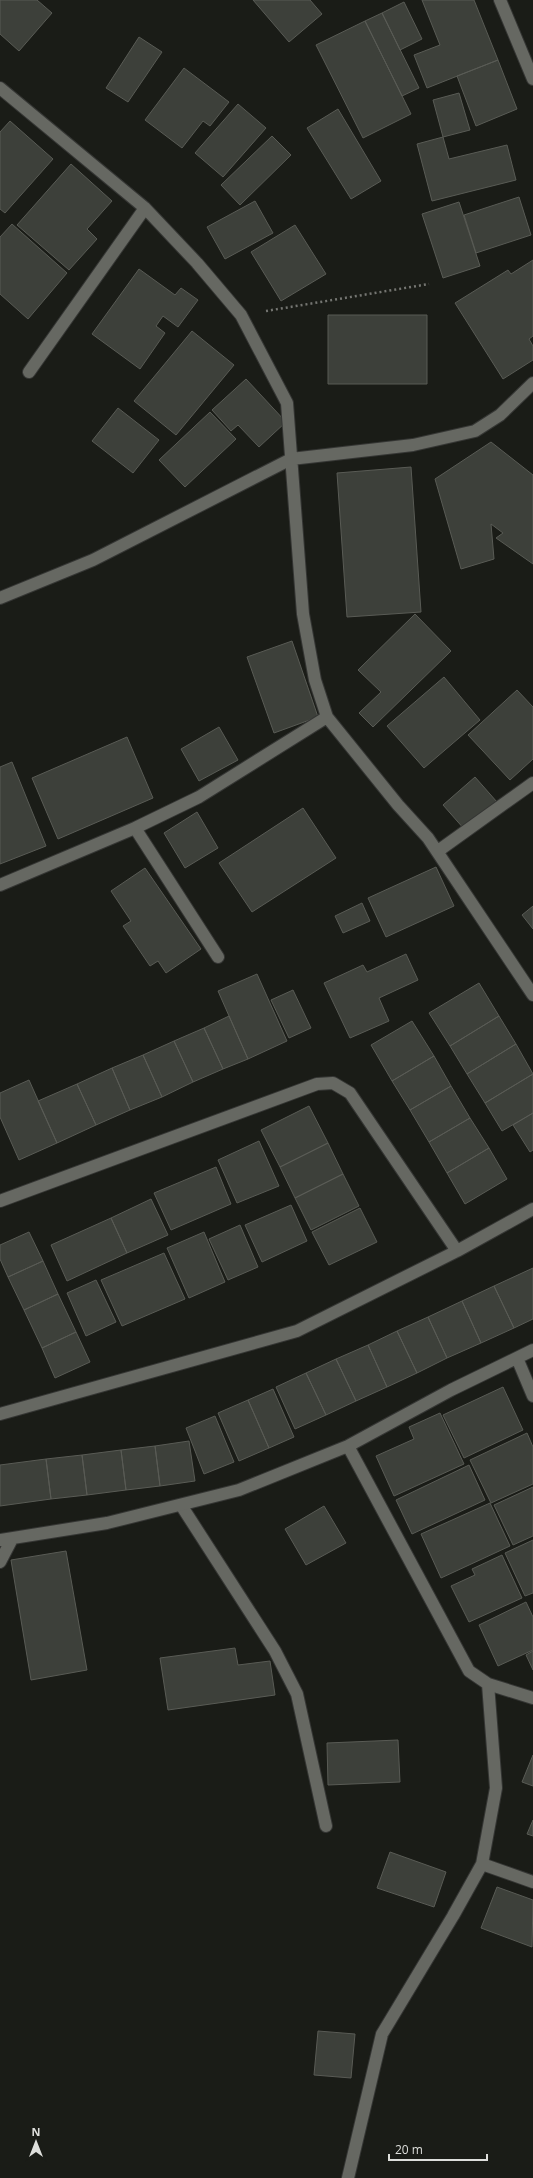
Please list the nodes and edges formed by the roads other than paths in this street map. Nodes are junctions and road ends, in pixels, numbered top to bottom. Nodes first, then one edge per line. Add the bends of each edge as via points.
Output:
1 (500, 0) edge
2 (533, 79) edge
3 (0, 88) edge
4 (145, 208) junction
5 (29, 372) dead end
6 (533, 383) edge
7 (290, 459) junction
8 (0, 598) edge
9 (327, 717) junction
10 (533, 783) edge
11 (135, 828) junction
12 (438, 851) junction
13 (0, 885) edge
14 (218, 958) dead end
15 (533, 995) edge
16 (0, 1201) edge
17 (533, 1209) edge
18 (457, 1251) junction
19 (533, 1350) edge
20 (517, 1358) junction
21 (533, 1396) edge
22 (0, 1414) edge
23 (348, 1446) junction
24 (181, 1505) junction
25 (12, 1539) junction
26 (0, 1540) edge
27 (0, 1562) edge
28 (488, 1684) junction
29 (533, 1698) edge
30 (326, 1826) dead end
31 (482, 1864) junction
32 (533, 1882) edge
33 (348, 2178) edge

1 - 2 street
3 - 4 street
4 - 5 street
4 - 7 street via 241,315 287,403
6 - 7 street via 500,415 475,430 413,445
7 - 8 street via 93,560
7 - 9 street via 303,614 315,680
9 - 11 street via 199,797
9 - 12 street
10 - 12 street
11 - 13 street
11 - 14 street
12 - 15 street
16 - 18 street via 317,1084 333,1083 350,1093
17 - 18 street
18 - 22 street via 297,1331
19 - 20 street
20 - 21 street
20 - 23 street via 451,1390
23 - 24 street via 239,1490
23 - 28 street via 469,1671
24 - 25 street via 107,1523
24 - 30 street via 275,1651 297,1694
25 - 26 street
25 - 27 street
28 - 29 street
28 - 31 street via 496,1788
31 - 32 street
31 - 33 street via 454,1916 382,2034

